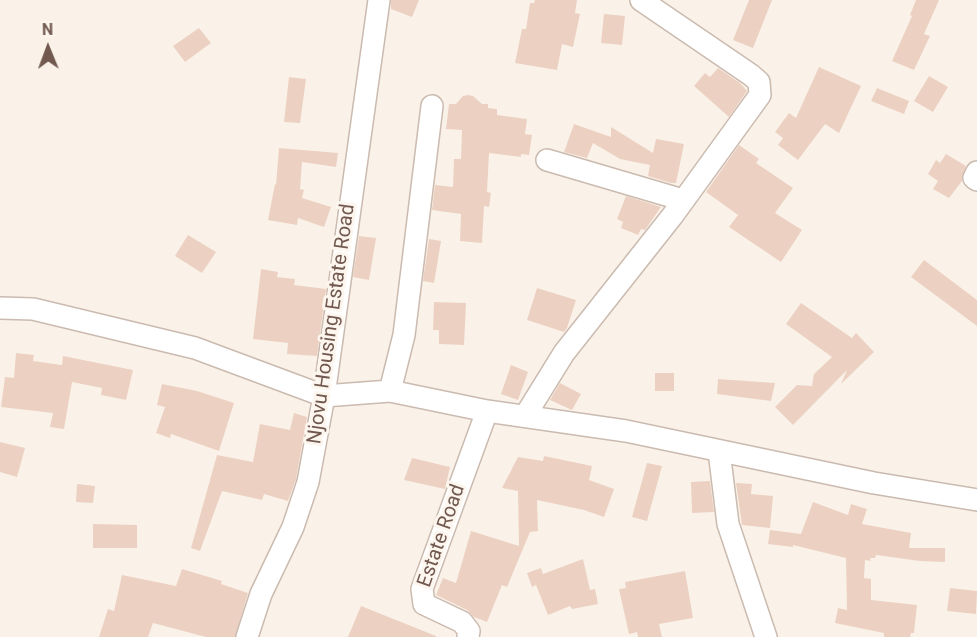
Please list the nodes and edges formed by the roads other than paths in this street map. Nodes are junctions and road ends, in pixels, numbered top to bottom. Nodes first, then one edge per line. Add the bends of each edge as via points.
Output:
1 (380, 0) edge
2 (641, 0) edge
3 (432, 106) dead end
4 (547, 160) dead end
5 (977, 172) edge
6 (977, 180) edge
7 (683, 200) junction
8 (0, 309) edge
9 (390, 391) junction
10 (324, 396) junction
11 (487, 411) junction
12 (525, 416) junction
13 (719, 451) junction
14 (977, 500) edge
15 (247, 637) edge
16 (468, 637) edge
17 (766, 637) edge

1 - 10 street, Njovu Housing Estate Road
2 - 7 street via 751,75 761,90 757,102
3 - 9 street via 404,335
4 - 7 street
5 - 6 street
7 - 12 street via 564,353
8 - 10 street via 33,309 195,348
9 - 10 street
9 - 11 street
10 - 15 street, Njovu Housing Estate Road via 308,482
11 - 12 street
11 - 16 street, Estate Road via 422,589 424,604 462,622 469,631
12 - 13 street via 626,431
13 - 14 street
13 - 17 street via 728,524

